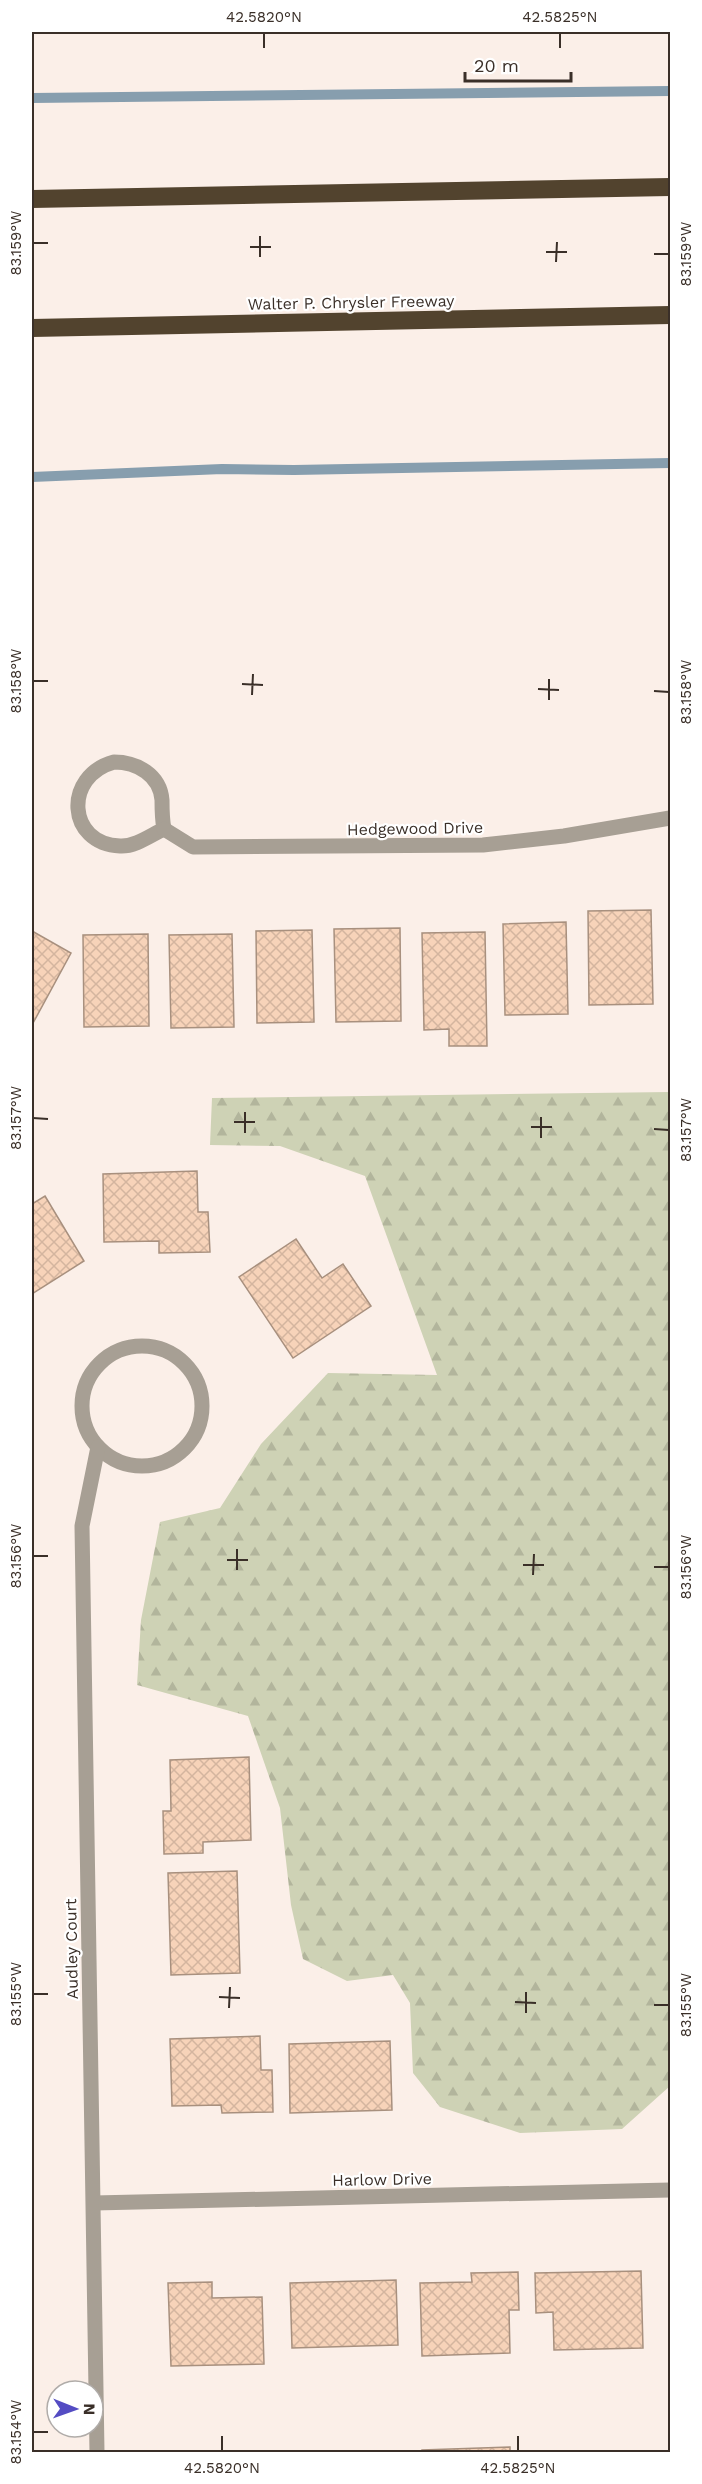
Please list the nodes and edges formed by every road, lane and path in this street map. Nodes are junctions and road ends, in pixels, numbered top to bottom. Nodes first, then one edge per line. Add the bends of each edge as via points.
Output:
1 (670, 187) edge
2 (32, 199) edge
3 (670, 315) edge
4 (32, 328) edge
5 (670, 818) edge
6 (164, 829) junction
7 (98, 1448) junction
8 (670, 2190) edge
9 (94, 2203) junction
10 (97, 2452) edge

1 - 2 highway
3 - 4 highway, Walter P. Chrysler Freeway
5 - 6 street, Hedgewood Drive via 483,845 194,847
6 - 6 street via 157,785 136,765 102,765 83,783 77,802 79,817 87,832 101,843 122,847
7 - 7 street via 82,1413 83,1393 102,1360 137,1345 156,1346 175,1354 189,1367 200,1385 203,1405 195,1434 175,1457 155,1465 135,1466 115,1460
7 - 9 street, Audley Court via 81,1526
8 - 9 street, Harlow Drive
9 - 10 street, Audley Court

